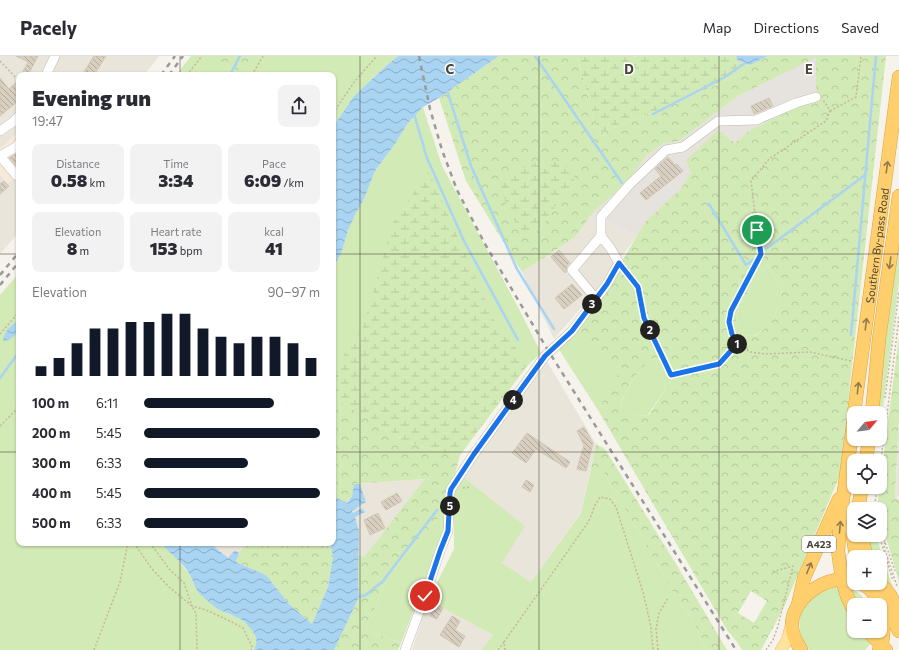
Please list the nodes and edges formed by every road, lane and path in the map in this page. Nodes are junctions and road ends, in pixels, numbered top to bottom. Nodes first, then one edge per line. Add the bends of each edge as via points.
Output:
1 (55, 56) edge
2 (202, 56) edge
3 (263, 56) edge
4 (377, 56) edge
5 (861, 56) edge
6 (0, 60) edge
7 (47, 72) edge
8 (189, 72) edge
9 (254, 72) edge
10 (899, 77) edge
11 (16, 78) edge
12 (816, 97) joint
13 (336, 109) edge
14 (830, 111) junction
15 (16, 119) edge
16 (0, 131) edge
17 (16, 147) edge
18 (0, 156) edge
19 (16, 175) edge
20 (899, 196) edge
21 (601, 236) junction
22 (619, 263) junction
23 (899, 291) edge
24 (596, 299) junction
25 (16, 315) edge
26 (899, 317) edge
27 (0, 334) edge
28 (737, 344) junction
29 (861, 362) junction
30 (885, 398) dead end
31 (855, 406) edge
32 (877, 406) edge
33 (16, 409) edge
34 (0, 426) edge
35 (850, 446) edge
36 (882, 454) edge
37 (845, 484) junction
38 (881, 542) edge
39 (885, 542) joint
40 (127, 546) edge
41 (136, 546) edge
42 (152, 546) edge
43 (895, 571) dead end
44 (772, 572) dead end
45 (847, 577) edge
46 (847, 580) edge
47 (847, 586) edge
48 (873, 592) edge
49 (668, 598) dead end
50 (849, 598) edge
51 (798, 605) junction
52 (192, 606) junction
53 (899, 614) edge
54 (791, 626) junction
55 (899, 631) edge
56 (873, 638) edge
57 (504, 642) junction
58 (882, 649) edge
59 (94, 650) edge
60 (198, 650) edge
61 (251, 650) edge
62 (405, 650) edge
63 (498, 650) edge
64 (505, 650) edge
65 (653, 650) edge
66 (658, 650) edge
67 (766, 650) edge
68 (781, 650) edge
69 (801, 650) edge

1 - 7 street
2 - 8 path
3 - 9 path
4 - 13 path
5 - 14 path via 856,97
6 - 11 path
29 -> 10 highway, Southern By-pass Road
12 - 14 path via 825,102
12 - 21 street via 796,102 756,120 718,121 683,147 666,150 630,184 601,217
14 - 28 path via 826,120 769,159 751,181 761,254 731,311 729,322
15 - 16 street
17 - 18 street
18 - 19 street
20 -> 32 highway, Southern By-pass Road via 878,347
21 - 22 street
21 - 24 street via 572,270
22 - 24 street
22 - 28 path via 638,287 644,318 671,375 719,364
23 - 30 path
24 - 62 street via 572,331 545,356 451,489 448,531
25 - 27 path
26 - 36 path
28 - 29 path via 750,352 810,352
31 -> 29 highway, Southern By-pass Road
33 - 34 path
35 - 37 highway, A423
45 -> 37 highway, A423 via 838,551
51 -> 37 highway, A423 via 804,578
38 - 39 path via 896,588 884,548
39 - 43 path
40 - 59 path via 120,582
41 - 52 path via 152,569
42 - 52 path via 170,570 184,583
44 - 67 path via 793,566 778,626
46 - 51 highway via 822,584
47 - 50 highway, A423
48 - 53 highway via 890,595
48 - 55 highway via 883,602
48 - 58 highway via 883,629
49 - 66 path via 659,613 656,629
51 - 54 highway
52 - 60 path via 196,614
52 - 61 path via 243,628 252,646
54 - 68 main road
54 - 69 highway
56 - 58 highway
57 - 63 path
57 - 64 path
57 - 65 path via 589,521 600,497 610,499 616,507 643,592 651,626

